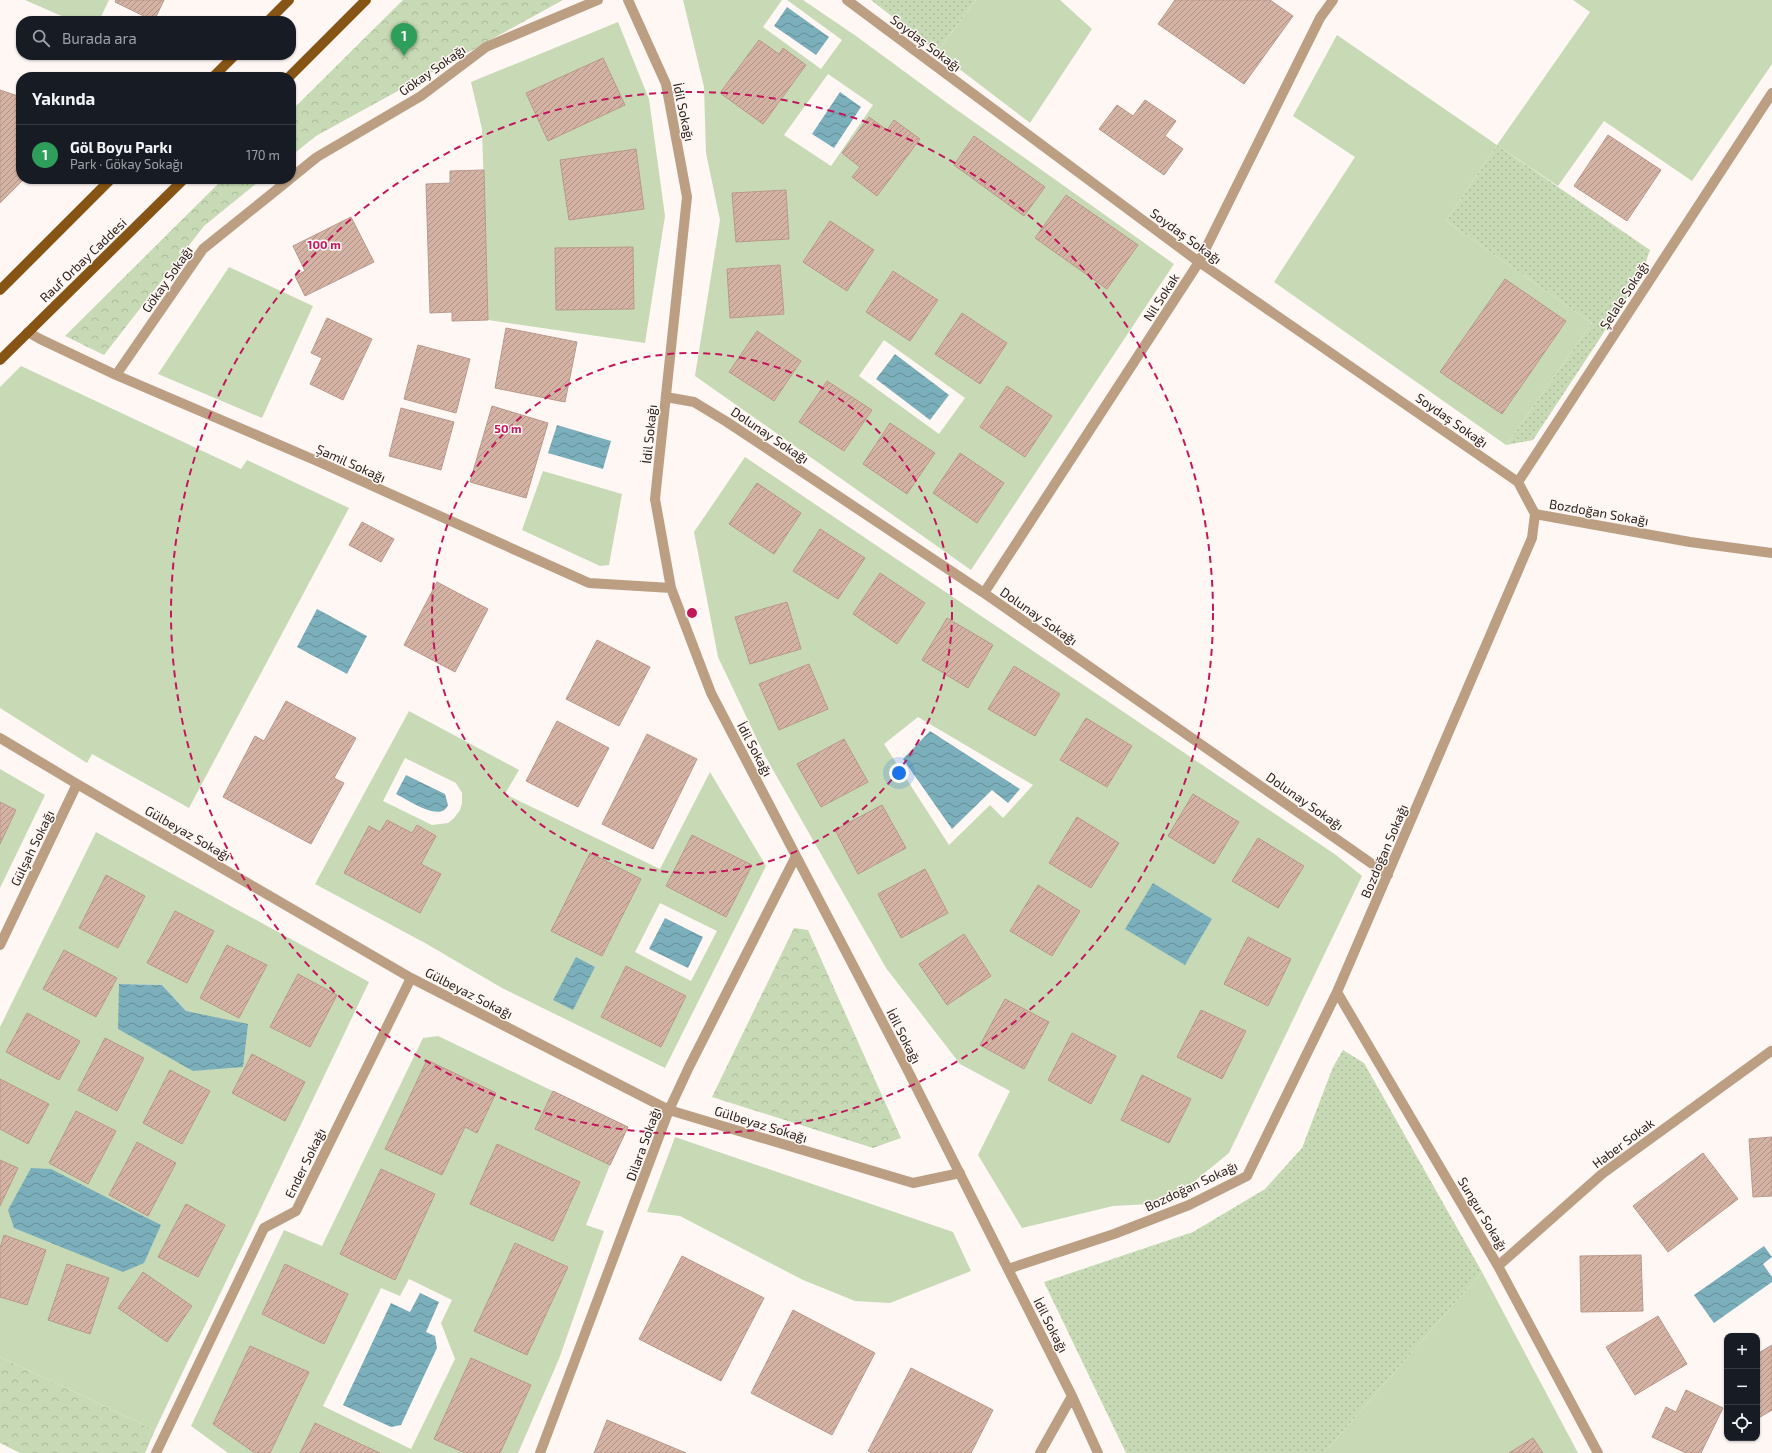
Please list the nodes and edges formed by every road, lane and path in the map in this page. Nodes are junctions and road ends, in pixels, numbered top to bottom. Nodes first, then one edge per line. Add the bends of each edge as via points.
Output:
1 (289, 0) edge
2 (366, 0) edge
3 (598, 0) edge
4 (628, 0) edge
5 (847, 0) edge
6 (1331, 1) edge
7 (273, 16) edge
8 (230, 60) edge
9 (218, 72) edge
10 (293, 72) edge
11 (1772, 93) edge
12 (296, 173) edge
13 (106, 184) edge
14 (179, 184) edge
15 (283, 184) edge
16 (1199, 262) junction
17 (0, 290) edge
18 (28, 332) junction
19 (0, 360) edge
20 (116, 375) junction
21 (666, 397) junction
22 (1518, 482) junction
23 (1535, 514) junction
24 (1772, 553) edge
25 (671, 588) junction
26 (984, 593) junction
27 (0, 738) edge
28 (77, 784) junction
29 (796, 856) junction
30 (1388, 875) junction
31 (0, 945) edge
32 (412, 978) junction
33 (1337, 992) junction
34 (1771, 1051) edge
35 (669, 1110) junction
36 (960, 1173) junction
37 (1498, 1266) junction
38 (1008, 1269) junction
39 (1072, 1396) junction
40 (156, 1453) edge
41 (540, 1453) edge
42 (1040, 1453) edge
43 (1098, 1453) edge
44 (1598, 1453) edge

1 - 7 main road
2 - 10 main road
3 - 12 street, Gökay Sokağı via 486,47 421,96 317,157
4 - 21 street, İdil Sokağı via 666,84 687,197
5 - 16 street, Soydaş Sokağı
6 - 16 street, Nil Sokak via 1320,18
8 - 9 main road
11 - 22 street, Şelale Sokağı
13 - 17 main road
14 - 18 main road, Rauf Orbay Caddesi
15 - 20 street, Gökay Sokağı via 203,249
16 - 22 street, Soydaş Sokağı
16 - 26 street, Nil Sokak
18 - 19 main road, Rauf Orbay Caddesi
18 - 20 street, Şamil Sokağı
20 - 25 street, Şamil Sokağı via 317,461 589,583
21 - 25 street, İdil Sokağı via 655,499
21 - 26 street, Dolunay Sokağı via 694,402 727,422
22 - 23 street
23 - 24 street, Bozdoğan Sokağı via 1690,542
23 - 30 street, Bozdoğan Sokağı via 1532,538
25 - 29 street, İdil Sokağı via 711,693
26 - 30 street, Dolunay Sokağı
27 - 28 street, Gülbeyaz Sokağı
28 - 31 street, Gülşah Sokağı
28 - 32 street, Gülbeyaz Sokağı
29 - 35 street, Dilara Sokağı
29 - 36 street, İdil Sokağı
30 - 33 street, Bozdoğan Sokağı
32 - 35 street, Gülbeyaz Sokağı
32 - 40 street, Ender Sokağı via 296,1211 264,1228
33 - 37 street, Sungur Sokağı
33 - 38 street, Bozdoğan Sokağı via 1247,1176 1189,1205 1114,1234
34 - 37 street, Haber Sokak via 1602,1174
35 - 36 street, Gülbeyaz Sokağı via 913,1183
35 - 41 street, Dilara Sokağı
36 - 38 street, İdil Sokağı
37 - 44 street, Sungur Sokağı
38 - 39 street, İdil Sokağı
39 - 42 street
39 - 43 street, İdil Sokağı

